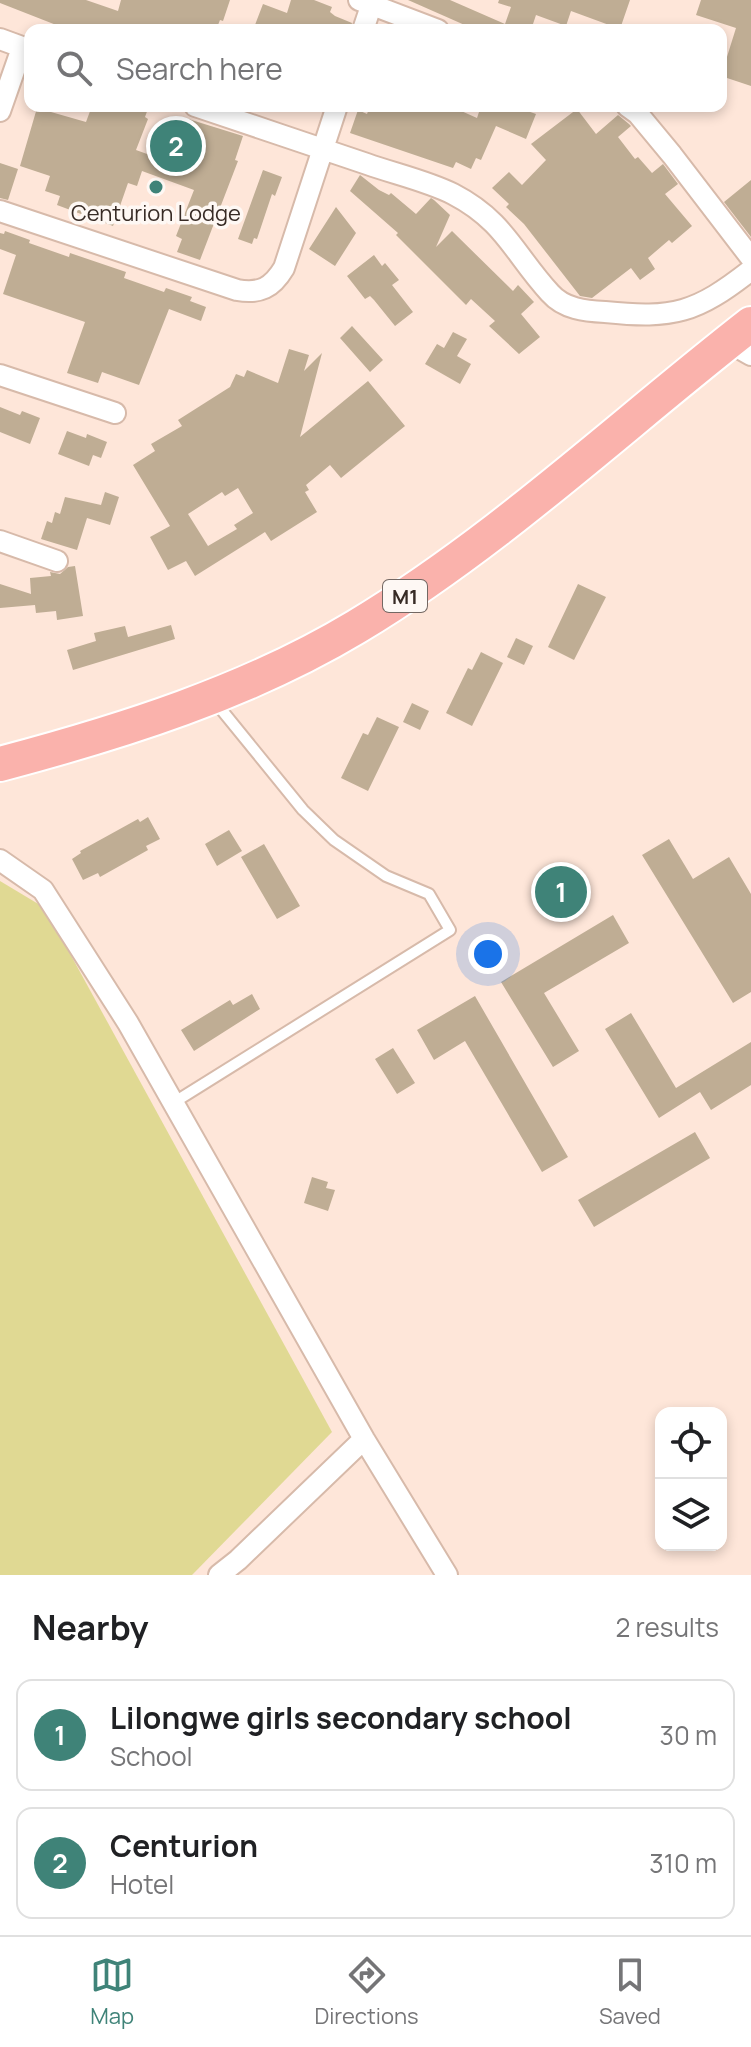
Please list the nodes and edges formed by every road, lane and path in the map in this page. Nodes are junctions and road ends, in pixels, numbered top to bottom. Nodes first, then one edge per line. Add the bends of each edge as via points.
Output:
1 (368, 1) edge
2 (364, 24) edge
3 (424, 24) edge
4 (0, 39) edge
5 (24, 48) edge
6 (24, 54) edge
7 (0, 111) edge
8 (213, 112) edge
9 (335, 112) edge
10 (635, 112) edge
11 (323, 149) junction
12 (0, 211) edge
13 (751, 258) edge
14 (751, 270) edge
15 (743, 340) edge
16 (0, 375) edge
17 (115, 413) dead end
18 (0, 541) edge
19 (57, 561) dead end
20 (212, 698) junction
21 (0, 764) edge
22 (0, 860) edge
23 (173, 1103) junction
24 (364, 1439) junction
25 (219, 1575) edge
26 (447, 1575) edge

1 - 2 street
1 - 3 street
4 - 5 street
6 - 7 street
8 - 11 street
9 - 11 street
10 - 13 street
11 - 12 street via 284,268 265,290 251,293
11 - 14 street via 471,204 509,237 550,294 576,309 670,315 728,288
15 - 20 highway, M1 via 402,599 354,629
16 - 17 street
18 - 19 street
20 - 21 highway, M1
20 - 23 lane via 303,810 334,840 386,876 429,894 450,930
22 - 23 street via 43,890
23 - 24 street
24 - 25 street
24 - 26 street

